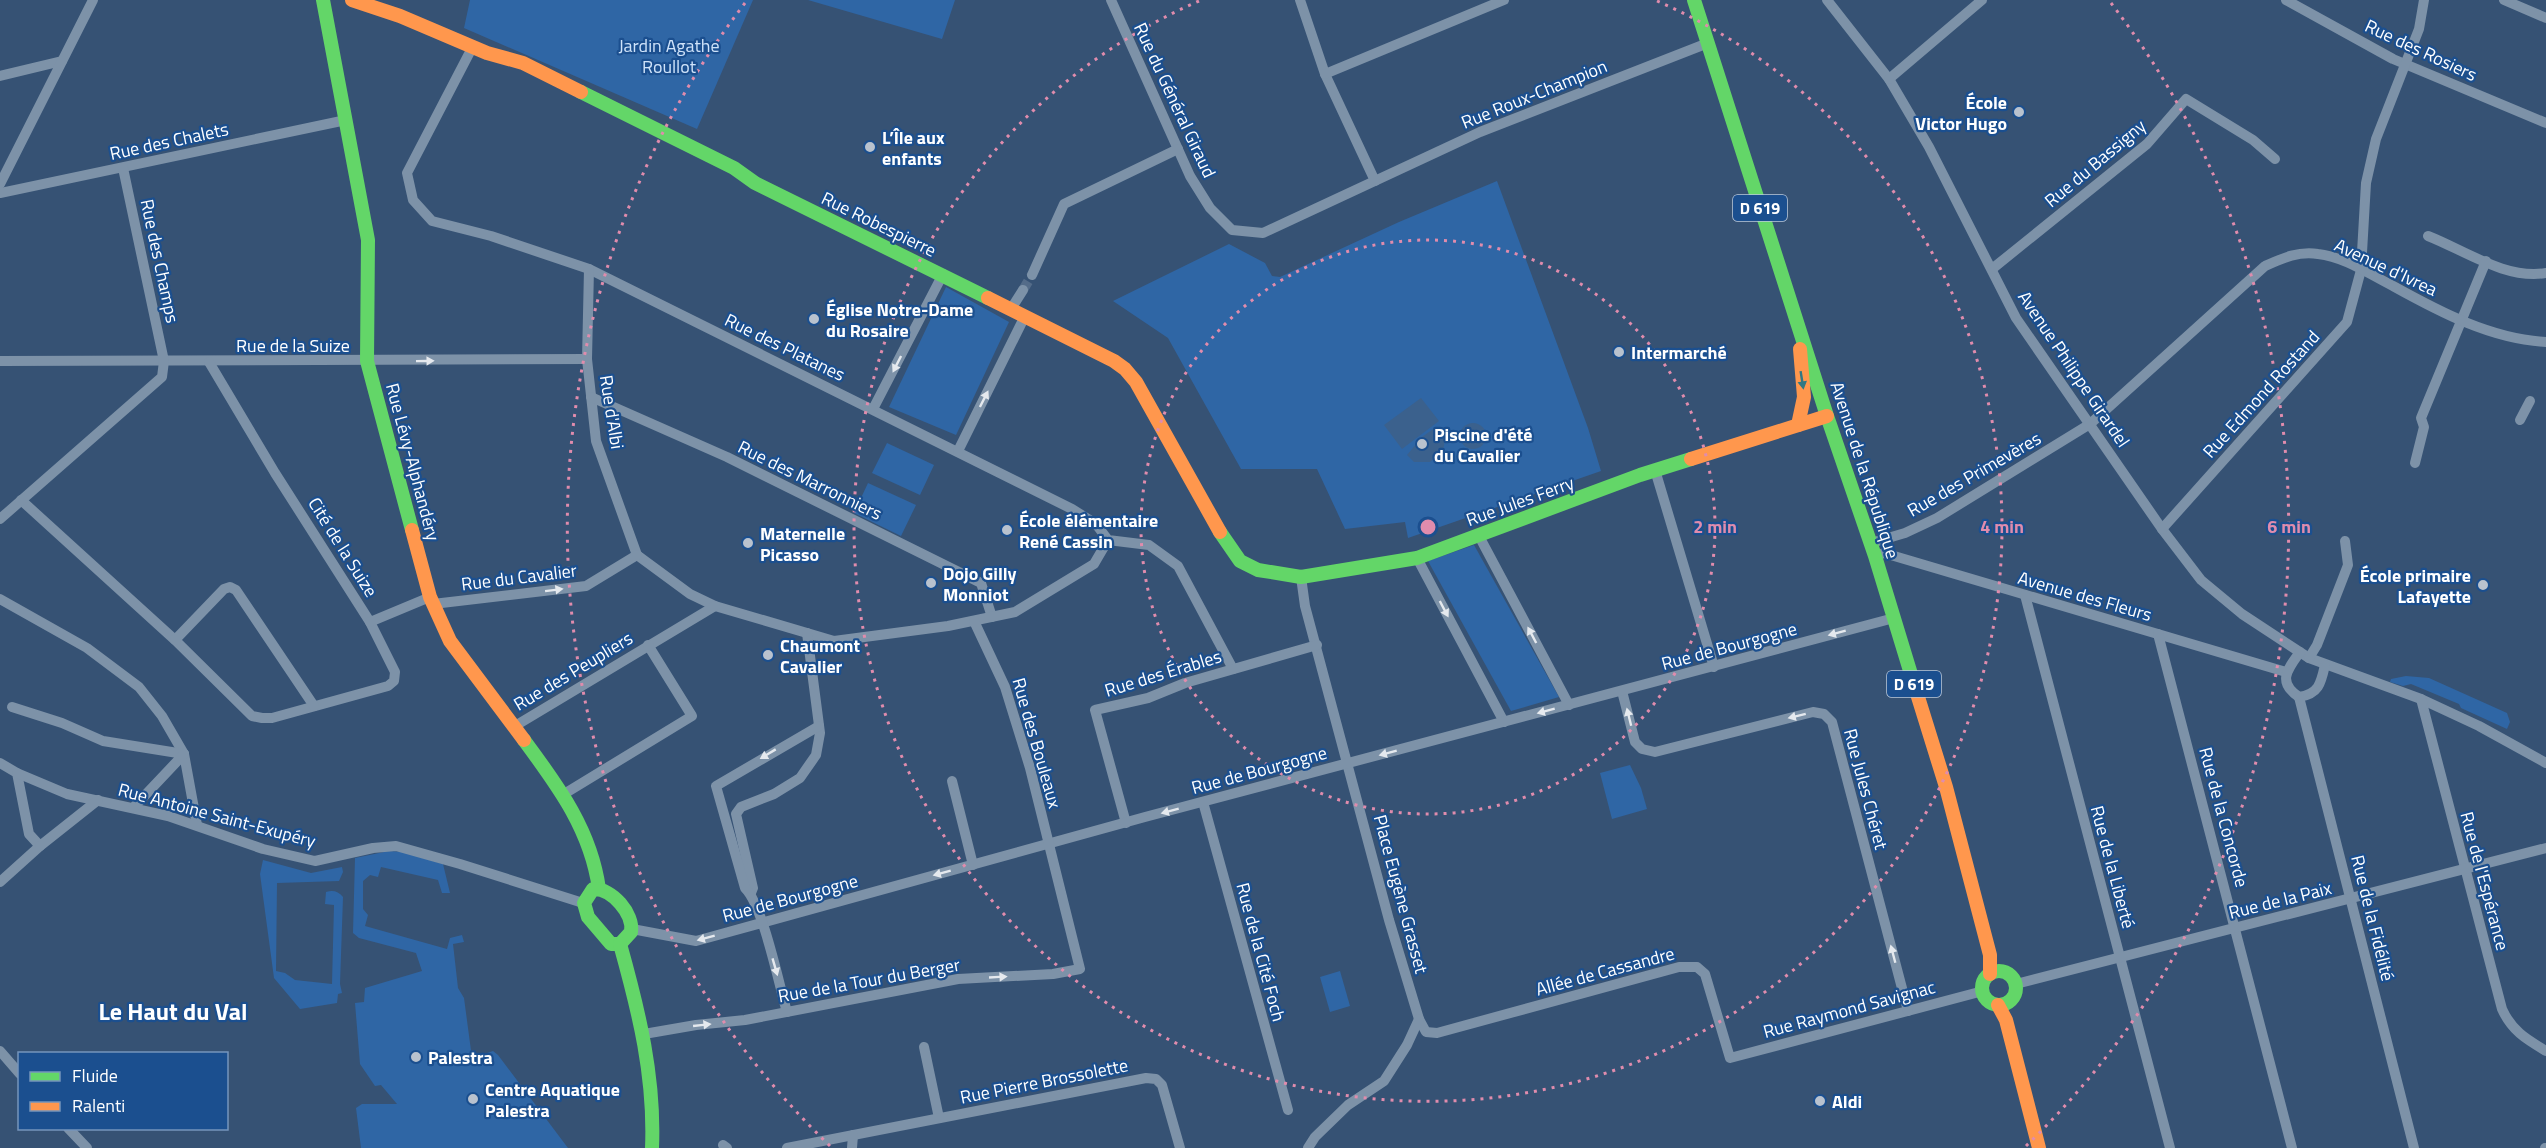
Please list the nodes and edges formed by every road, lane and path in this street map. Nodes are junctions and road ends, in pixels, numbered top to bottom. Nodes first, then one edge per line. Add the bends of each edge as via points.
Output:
1 (93, 0) edge
2 (323, 0) edge
3 (352, 0) edge
4 (1110, 0) edge
5 (1300, 0) edge
6 (1504, 0) edge
7 (1694, 0) edge
8 (1827, 0) edge
9 (1982, 0) edge
10 (2286, 0) edge
11 (2424, 0) edge
12 (2504, 0) edge
13 (2546, 18) edge
14 (1708, 43) junction
15 (472, 48) junction
16 (62, 61) junction
17 (2406, 64) junction
18 (1325, 74) junction
19 (0, 76) edge
20 (1889, 79) junction
21 (346, 120) junction
22 (2546, 123) edge
23 (1178, 149) junction
24 (2275, 159) dead end
25 (123, 168) junction
26 (1375, 181) junction
27 (0, 184) edge
28 (0, 193) edge
29 (2428, 236) dead end
30 (2486, 261) junction
31 (590, 269) junction
32 (1992, 269) junction
33 (2361, 270) junction
34 (2546, 273) edge
35 (943, 274) junction
36 (1032, 275) tunnel mouth
37 (1023, 290) tunnel mouth
38 (1011, 309) junction
39 (1025, 316) junction
40 (2461, 320) junction
41 (1800, 333) junction
42 (2546, 342) edge
43 (587, 359) junction
44 (0, 361) edge
45 (367, 361) junction
46 (164, 362) junction
47 (209, 362) junction
48 (591, 397) junction
49 (2530, 401) dead end
50 (873, 409) junction
51 (1827, 416) junction
52 (2520, 420) dead end
53 (2090, 424) junction
54 (1798, 425) junction
55 (958, 451) junction
56 (2415, 463) dead end
57 (1655, 470) junction
58 (21, 500) junction
59 (0, 519) edge
60 (2162, 529) junction
61 (1479, 536) junction
62 (1108, 540) junction
63 (2345, 541) dead end
64 (1873, 549) junction
65 (638, 555) junction
66 (1417, 558) junction
67 (1301, 577) junction
68 (2025, 595) junction
69 (0, 599) edge
70 (432, 600) junction
71 (715, 606) junction
72 (992, 617) junction
73 (1894, 618) junction
74 (974, 621) junction
75 (370, 622) junction
76 (807, 633) junction
77 (2158, 634) junction
78 (175, 640) junction
79 (648, 645) junction
80 (1317, 645) junction
81 (2304, 655) junction
82 (2325, 665) junction
83 (1714, 667) junction
84 (1233, 669) junction
85 (2286, 672) junction
86 (1622, 691) junction
87 (2299, 697) junction
88 (2421, 699) junction
89 (1569, 705) junction
90 (314, 706) junction
91 (12, 707) dead end
92 (1504, 722) junction
93 (515, 726) junction
94 (819, 726) junction
95 (184, 754) junction
96 (0, 763) edge
97 (2546, 763) edge
98 (1349, 764) junction
99 (16, 773) junction
100 (952, 781) dead end
101 (564, 794) junction
102 (98, 800) junction
103 (1203, 802) junction
104 (133, 808) junction
105 (1126, 823) junction
106 (197, 825) junction
107 (1048, 844) junction
108 (40, 846) junction
109 (2546, 848) edge
110 (973, 865) junction
111 (2464, 869) junction
112 (0, 882) edge
113 (599, 889) junction
114 (750, 893) junction
115 (2351, 899) junction
116 (583, 903) junction
117 (762, 923) junction
118 (2236, 928) junction
119 (632, 929) junction
120 (620, 944) junction
121 (2120, 958) junction
122 (1995, 973) junction
123 (2019, 983) junction
124 (1980, 992) junction
125 (2003, 1004) junction
126 (1908, 1011) junction
127 (787, 1012) junction
128 (1419, 1019) junction
129 (1426, 1032) joint
130 (644, 1034) junction
131 (924, 1047) dead end
132 (0, 1051) edge
133 (2546, 1052) edge
134 (1730, 1058) joint
135 (18, 1072) edge
136 (1288, 1110) dead end
137 (939, 1118) junction
138 (70, 1130) edge
139 (853, 1135) junction
140 (87, 1148) edge
141 (652, 1148) edge
142 (787, 1148) edge
143 (852, 1148) edge
144 (1180, 1148) edge
145 (1308, 1148) edge
146 (2039, 1148) edge
147 (2170, 1148) edge
148 (2292, 1148) edge
149 (2414, 1148) edge

1 - 16 street
2 - 21 street, Rue Lévy-Alphandéry
3 - 15 street, Rue Robespierre
4 - 23 street, Rue du Général Giraud
5 - 18 street
6 - 18 street
7 - 14 street, Avenue de la République / D 619
8 - 20 street, Avenue Philippe Girardel
9 - 20 street
10 - 17 street, Rue des Rosiers
11 - 17 street, Rue Edmond Rostand via 2419,29
12 - 13 street
14 - 26 street, Rue Roux-Champion via 1480,132
14 - 41 street, Avenue de la République / D 619
15 - 31 street, Rue des Platanes via 407,173 413,200 432,221
15 - 35 street, Rue Robespierre via 513,58 724,163 755,183
16 - 19 street
16 - 27 street
17 - 22 street, Rue des Rosiers
17 - 33 street, Rue Edmond Rostand via 2376,139 2366,183
18 - 26 street
20 - 32 street, Avenue Philippe Girardel
21 - 25 street, Rue des Chalets
21 - 45 street, Rue Lévy-Alphandéry via 368,240
23 - 26 street, Rue du Général Giraud via 1210,208 1233,230 1263,233
23 - 36 street via 1064,204
24 - 32 street, Rue du Bassigny via 2186,99 2147,144
25 - 28 street, Rue des Chalets
25 - 46 street, Rue des Champs
29 - 30 street
30 - 34 street via 2524,274
30 - 40 street
31 - 43 street, Rue d'Albi
31 - 50 street, Rue des Platanes
32 - 53 street, Avenue Philippe Girardel via 2016,318
33 - 40 street, Avenue d'Ivrea
33 - 53 street, Avenue d'Ivrea via 2341,259 2305,253 2265,266
33 - 60 street, Rue Edmond Rostand via 2344,326
35 - 38 street, Rue Robespierre
35 -> 50 street
37 - 38 street
38 - 39 street, Rue Robespierre
55 -> 39 street
39 - 67 street, Rue Robespierre via 1125,369 1240,561 1258,570
40 - 42 street, Avenue d'Ivrea via 2530,341
40 - 56 street via 2421,418 2424,427
41 - 51 street, Avenue de la République / D 619
41 -> 54 street via 1804,402
45 -> 43 street, Rue de la Suize
43 - 48 street, Rue d'Albi
44 - 46 street, Rue de la Suize
45 - 47 street, Rue de la Suize
45 - 70 street, Rue Lévy-Alphandéry
46 - 47 street, Rue de la Suize
46 - 58 street via 162,377
47 - 75 street, Cité de la Suize
48 - 65 street, Rue d'Albi via 596,441
48 - 72 street, Rue des Marronniers via 727,457 981,583
49 - 52 street
50 - 55 street, Rue des Platanes
51 - 54 street, Rue Jules Ferry
51 - 64 street, Avenue de la République / D 619
53 - 60 street, Avenue Philippe Girardel
53 - 64 street, Rue des Primevères via 1937,518
54 - 57 street, Rue Jules Ferry
55 - 62 street, Rue des Platanes via 1072,508 1096,524
57 - 61 street, Rue Jules Ferry
57 - 83 street
58 - 59 street
58 - 78 street, Cité de la Suize
60 - 81 street, Avenue Philippe Girardel via 2219,597
61 - 66 street, Rue Jules Ferry
89 -> 61 street
62 - 72 street via 1094,564 1083,572 1015,612
62 - 84 street via 1149,545 1178,566
63 - 81 street via 2348,565 2317,645
64 - 68 street, Avenue des Fleurs
64 - 73 street, Avenue de la République / D 619
70 -> 65 street, Rue du Cavalier via 586,586
65 - 71 street via 690,594
66 - 67 street, Rue Jules Ferry
66 -> 92 street
67 - 80 street
68 - 77 street, Avenue des Fleurs
68 - 121 street, Rue de la Liberté
69 - 95 street via 87,648 139,687
70 - 75 street, Rue du Cavalier
70 - 93 street, Rue Lévy-Alphandéry via 450,641
71 - 76 street
71 - 79 street, Rue des Peupliers
72 - 74 street
73 -> 83 street, Rue de Bourgogne
73 - 122 street, Avenue de la République / D 619 via 1946,787
74 - 76 street via 834,641
74 - 107 street, Rue des Bouleaux via 1005,687
75 - 90 street, Cité de la Suize via 395,672 394,681
76 - 94 street
77 - 85 street, Avenue des Fleurs
77 - 118 street, Rue de la Concorde
78 - 90 street, Cité de la Suize via 252,716 272,718
78 - 90 street via 230,587 236,590
79 - 93 street, Rue des Peupliers
79 - 101 street, Rue des Peupliers via 692,716
80 - 84 street, Rue des Érables
80 - 98 street
81 - 82 street, Avenue Philippe Girardel
81 - 85 street
82 - 87 street via 2319,688 2311,695
82 - 88 street, Avenue Philippe Girardel
83 - 86 street, Rue de Bourgogne
84 - 105 street, Rue des Érables via 1148,698 1095,710
85 - 87 street via 2288,687
86 - 89 street, Rue de Bourgogne
126 -> 86 street, Rue Jules Chéret via 1832,722 1824,714 1813,712 1655,752 1642,749 1635,742
87 - 115 street, Rue de la Fidélité
88 - 97 street, Avenue Philippe Girardel
88 - 111 street, Rue de l'Espérance
89 -> 92 street, Rue de Bourgogne
91 - 95 street via 103,741
92 -> 98 street, Rue de Bourgogne
93 - 101 street, Rue Lévy-Alphandéry
94 - 114 street via 816,755 800,778 741,807 736,814 753,888
94 -> 114 street via 716,786 745,888
95 - 104 street
95 - 106 street
96 - 99 street, Rue Antoine Saint-Exupéry
98 - 103 street, Rue de Bourgogne
98 - 128 street, Place Eugène Grasset
99 - 102 street, Rue Antoine Saint-Exupéry via 67,794
99 - 108 street via 29,834
100 - 110 street
101 - 113 street, Rue Lévy-Alphandéry via 578,819
102 - 104 street, Rue Antoine Saint-Exupéry
102 - 108 street
103 -> 105 street, Rue de Bourgogne
103 - 136 street, Rue de la Cité Foch
104 - 106 street, Rue Antoine Saint-Exupéry
105 - 107 street, Rue de Bourgogne
106 - 116 street, Rue Antoine Saint-Exupéry via 263,849 315,861 396,846
107 - 110 street, Rue de Bourgogne
127 -> 107 street, Rue de la Tour du Berger via 958,979 1080,969
108 - 112 street
109 - 111 street, Rue de la Paix
110 -> 117 street, Rue de Bourgogne
111 - 115 street, Rue de la Paix
111 - 133 street, Rue de l'Espérance via 2502,1009 2521,1036
113 - 116 street via 586,894
113 - 119 street via 616,899
114 - 117 street
115 - 118 street, Rue de la Paix
115 - 149 street, Rue de la Fidélité
116 - 120 street via 595,927 610,944
117 -> 119 street, Rue de Bourgogne via 696,941
117 -> 127 street
118 - 121 street, Rue de la Paix
118 - 148 street, Rue de la Concorde
119 - 120 street
120 - 130 street
121 - 123 street, Rue de la Paix
121 - 147 street, Rue de la Liberté
122 - 123 street via 2010,975
122 - 124 street via 1984,982
123 - 125 street via 2015,995
124 - 125 street via 1988,1001
124 - 126 street, Rue Raymond Savignac
125 - 146 street
126 - 134 street, Rue Raymond Savignac
130 -> 127 street, Rue de la Tour du Berger
128 - 129 street, Place Eugène Grasset
128 - 145 street via 1384,1081 1348,1105
129 - 134 street, Allée de Cassandre via 1437,1033 1679,967 1696,967 1705,974
130 - 141 street via 655,1117
131 - 137 street, Rue Pierre Brossolette
132 - 135 street
137 - 139 street, Rue Pierre Brossolette
137 - 144 street, Rue Pierre Brossolette via 1156,1079 1162,1085
138 - 140 street
139 - 142 street, Rue Pierre Brossolette
139 - 143 street

